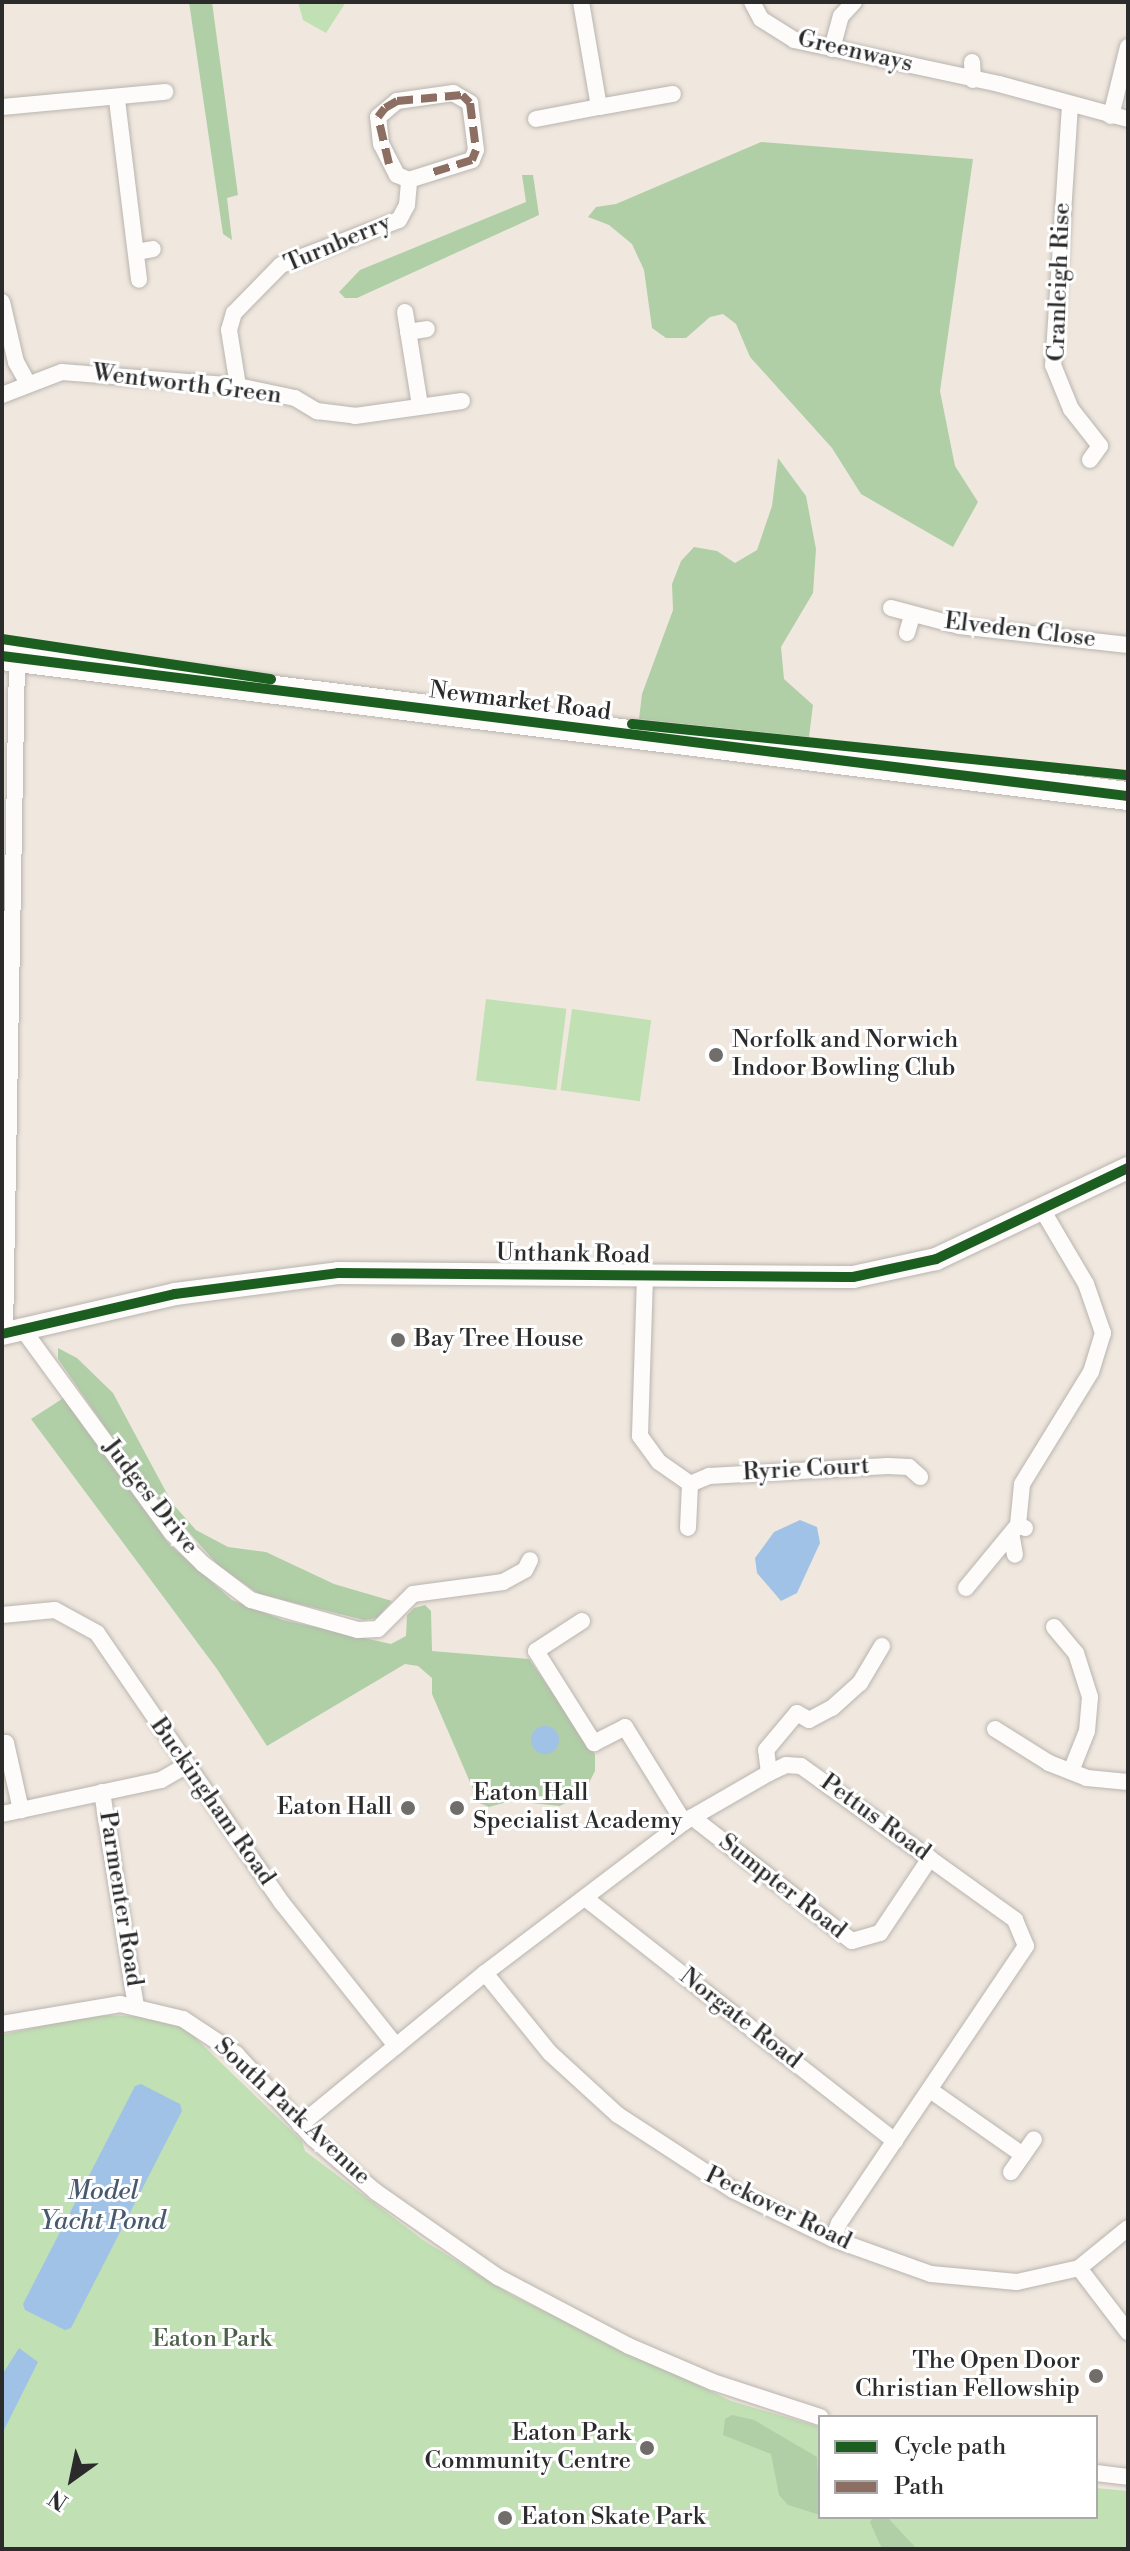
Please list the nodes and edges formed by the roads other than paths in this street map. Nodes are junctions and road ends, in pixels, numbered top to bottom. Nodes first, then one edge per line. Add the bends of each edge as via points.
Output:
1 (581, 2) edge
2 (752, 2) edge
3 (854, 2) edge
4 (1128, 47) edge
5 (832, 49) junction
6 (165, 92) dead end
7 (673, 94) dead end
8 (117, 100) junction
9 (1070, 105) junction
10 (2, 107) edge
11 (599, 107) junction
12 (1111, 116) junction
13 (536, 119) dead end
14 (1128, 119) edge
15 (409, 180) junction
16 (153, 249) dead end
17 (136, 252) junction
18 (139, 280) dead end
19 (2, 302) edge
20 (405, 312) dead end
21 (427, 329) dead end
22 (408, 332) junction
23 (27, 382) junction
24 (238, 386) junction
25 (2, 395) edge
26 (462, 401) dead end
27 (420, 406) junction
28 (1099, 450) dead end
29 (891, 608) dead end
30 (912, 615) junction
31 (907, 633) dead end
32 (1128, 645) edge
33 (9, 658) edge
34 (8, 768) edge
35 (1128, 796) edge
36 (1128, 1168) edge
37 (1043, 1211) junction
38 (645, 1276) junction
39 (9, 1331) edge
40 (920, 1477) dead end
41 (690, 1484) junction
42 (688, 1528) dead end
43 (530, 1560) dead end
44 (966, 1588) dead end
45 (2, 1615) edge
46 (582, 1621) dead end
47 (1054, 1627) dead end
48 (873, 1649) dead end
49 (995, 1729) dead end
50 (9, 1743) edge
51 (185, 1766) junction
52 (1071, 1771) junction
53 (769, 1773) junction
54 (1128, 1782) edge
55 (102, 1792) junction
56 (21, 1810) junction
57 (2, 1814) edge
58 (688, 1819) junction
59 (930, 1858) junction
60 (585, 1898) junction
61 (485, 1973) junction
62 (136, 2006) junction
63 (2, 2024) edge
64 (396, 2046) junction
65 (930, 2090) junction
66 (300, 2125) junction
67 (1034, 2139) dead end
68 (895, 2141) junction
69 (1023, 2155) junction
70 (1011, 2172) dead end
71 (1128, 2228) edge
72 (833, 2239) junction
73 (1079, 2268) junction
74 (1128, 2332) edge
75 (818, 2416) edge
76 (1098, 2473) edge
77 (1128, 2477) edge

1 - 11 street
2 - 5 street, Greenways via 777,31
3 - 5 street via 841,16
4 - 12 street
5 - 9 street, Greenways via 972,71
6 - 8 street
7 - 11 street
8 - 10 street
8 - 17 street
9 - 12 street, Greenways
9 - 28 street, Cranleigh Rise via 1053,365 1071,409
11 - 13 street
12 - 14 street, Greenways
15 - 15 street, Turnberry via 389,164 378,117 397,101 462,95 470,103 476,150 472,160
15 - 24 street, Turnberry via 407,205 399,220 281,265 234,313 229,330
16 - 17 street
17 - 18 street
19 - 23 street via 16,362
20 - 22 street
21 - 22 street
22 - 27 street
23 - 24 street, Wentworth Green via 62,372
23 - 25 street, Wentworth Green
24 - 27 street, Wentworth Green via 342,414
26 - 27 street, Wentworth Green
29 - 30 street, Elveden Close
30 - 31 street, Elveden Close
30 - 32 street, Elveden Close via 959,626
33 - 34 street
33 - 35 highway, Newmarket Road
34 - 39 street
36 - 37 street, Unthank Road
37 - 38 street, Unthank Road via 936,1259 878,1273 829,1278
37 - 44 street via 1086,1284 1103,1333 1091,1372 1022,1484 1017,1537 994,1549
38 - 39 street, Unthank Road via 366,1272 286,1277
38 - 41 street via 640,1436
39 - 43 street, Judges Drive via 172,1533 251,1600 358,1630 378,1629 413,1594 503,1582 525,1570
40 - 41 street, Ryrie Court via 909,1467 888,1466 709,1476
41 - 42 street
45 - 51 street, Buckingham Road via 55,1610 97,1633
46 - 58 street via 536,1651 594,1743 625,1727
47 - 52 street via 1076,1653 1090,1697 1087,1731
48 - 53 street via 860,1683 832,1708 809,1720 797,1713 766,1750
49 - 52 street via 1012,1744
50 - 56 street
51 - 55 street via 161,1780
51 - 64 street, Buckingham Road via 282,1903
52 - 54 street
53 - 58 street, Pettus Road
53 - 59 street, Pettus Road via 786,1765 801,1766
55 - 56 street
55 - 62 street, Parmenter Road
56 - 57 street
58 - 59 street, Sumpter Road via 852,1941 880,1933
58 - 60 street, Pettus Road
59 - 65 street, Pettus Road via 1015,1920 1026,1946
60 - 61 street, Pettus Road
60 - 68 street, Norgate Road
61 - 64 street, Pettus Road
61 - 72 street, Peckover Road via 550,2053 618,2115 733,2190
62 - 63 street, South Park Avenue via 94,2005
62 - 66 street, South Park Avenue via 183,2019 221,2043
64 - 66 street, Pettus Road
65 - 68 street, Pettus Road
65 - 69 street
66 - 75 street, South Park Avenue via 411,2218 545,2303 713,2382
67 - 69 street
68 - 72 street, Pettus Road
69 - 70 street
71 - 73 street, Peckover Road
72 - 73 street, Peckover Road via 931,2274 978,2283 1017,2282
73 - 74 street
76 - 77 street

